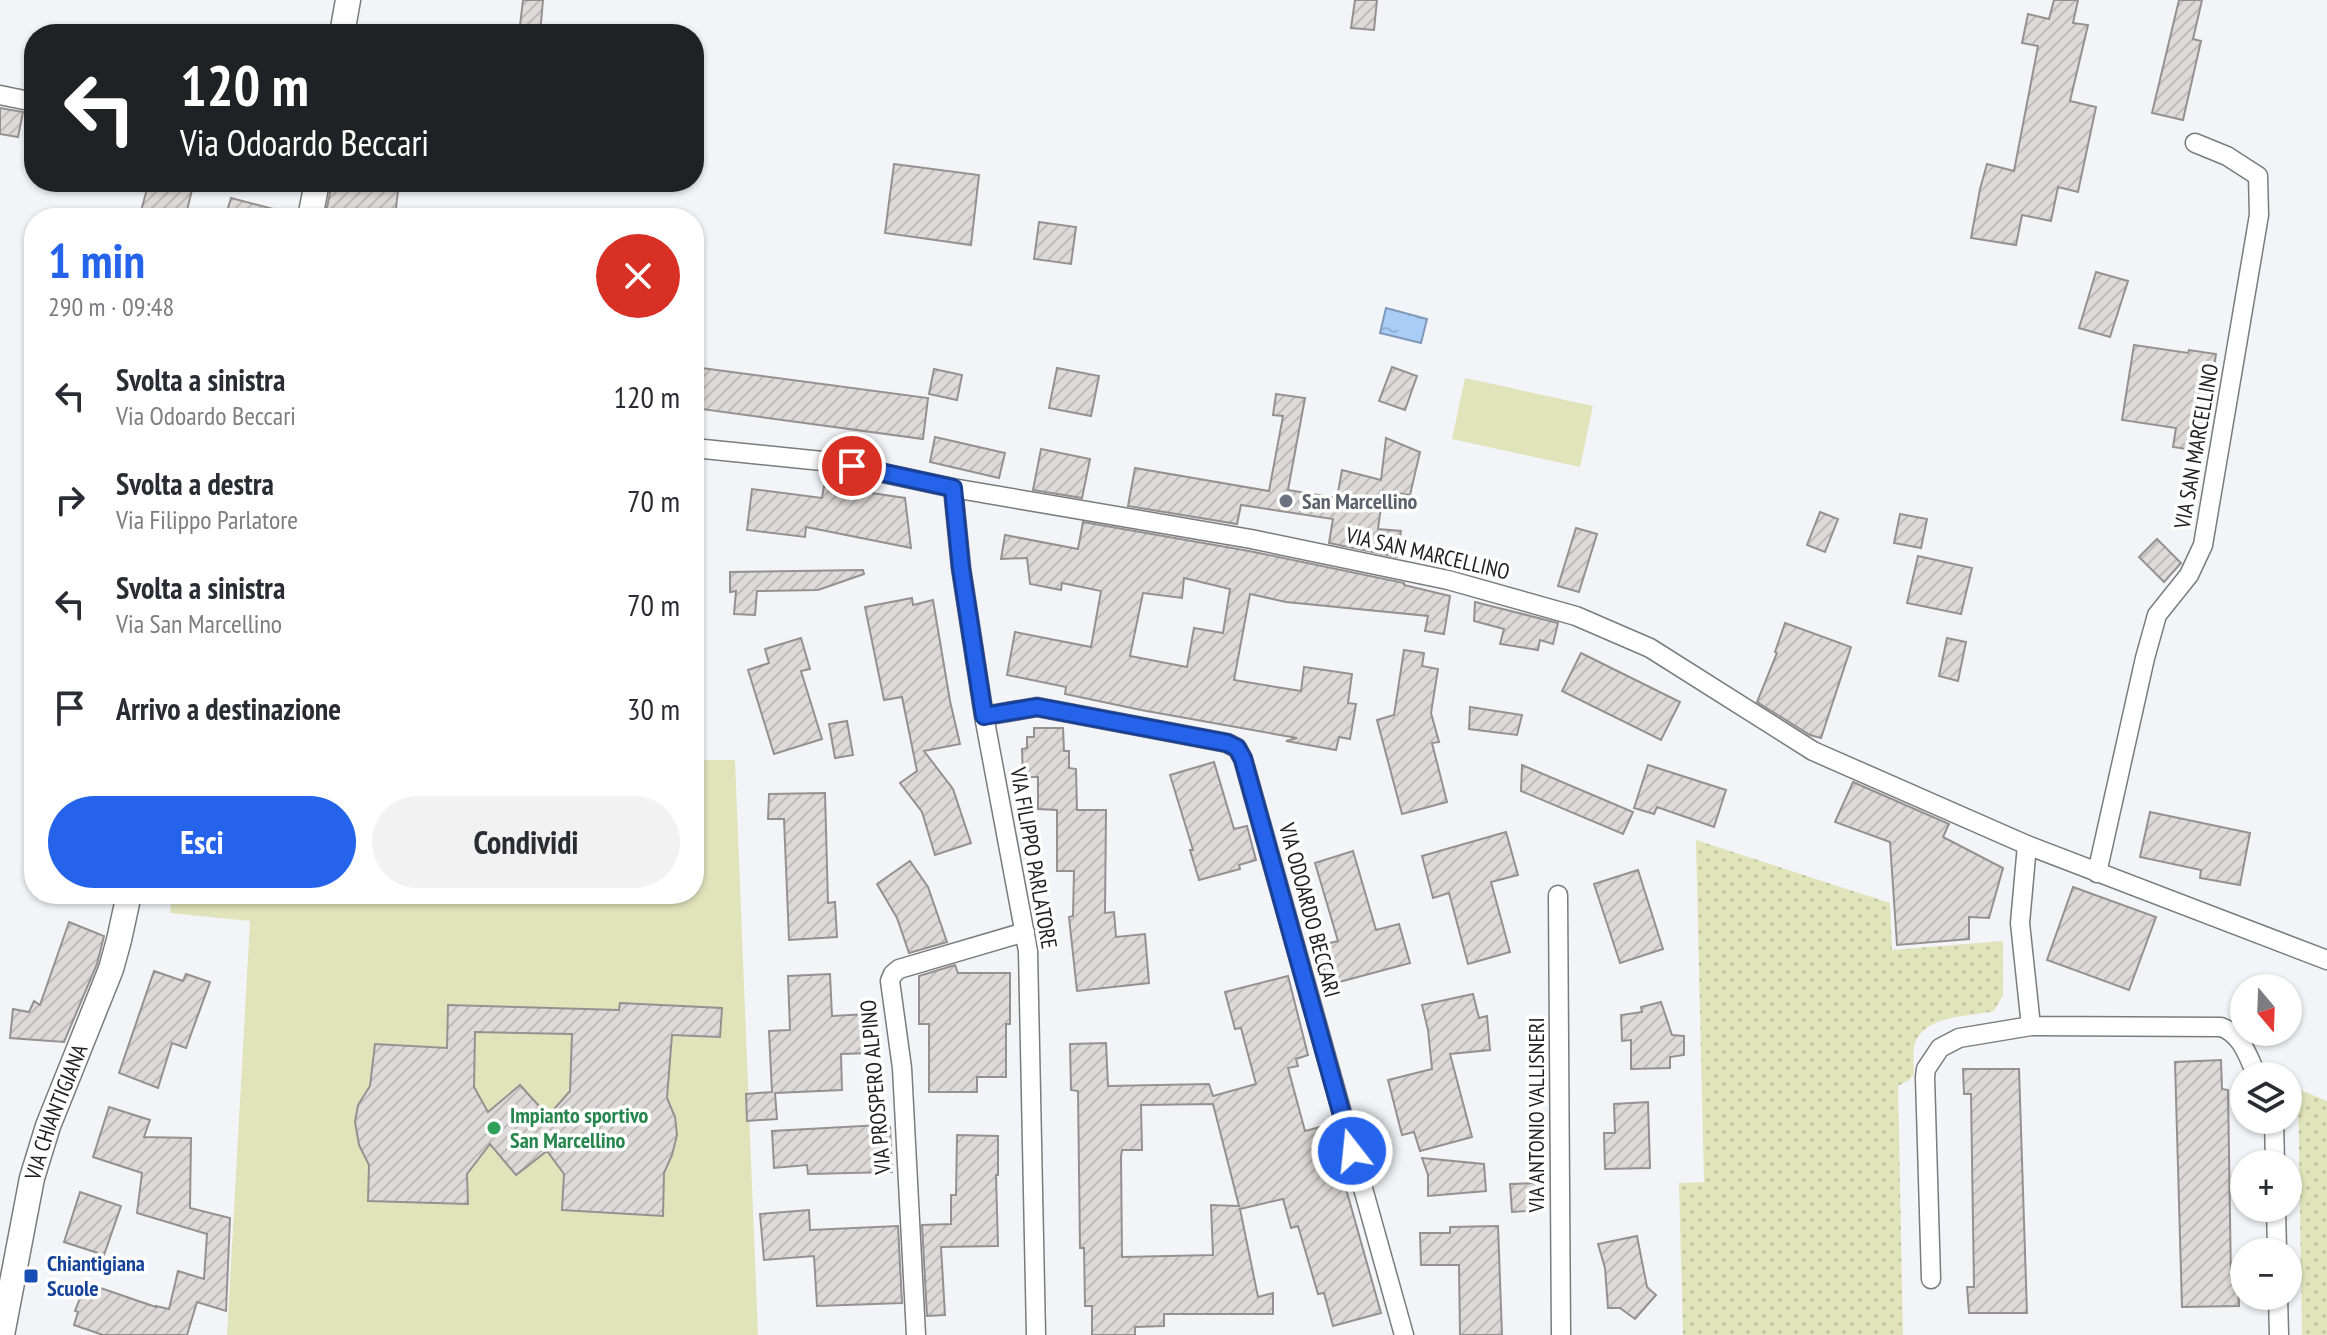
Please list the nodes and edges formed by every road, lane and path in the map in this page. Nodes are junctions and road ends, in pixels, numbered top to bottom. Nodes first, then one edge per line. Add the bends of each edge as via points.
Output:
1 (348, 0) edge
2 (344, 24) edge
3 (0, 95) edge
4 (24, 100) edge
5 (2195, 143) dead end
6 (704, 449) edge
7 (953, 488) junction
8 (984, 716) junction
9 (2027, 845) junction
10 (2097, 873) junction
11 (1558, 895) dead end
12 (127, 904) edge
13 (1025, 932) junction
14 (2327, 960) edge
15 (2031, 1026) junction
16 (2250, 1062) edge
17 (1931, 1279) dead end
18 (2278, 1310) edge
19 (2, 1335) edge
20 (916, 1335) edge
21 (1036, 1335) edge
22 (1404, 1335) edge
23 (1561, 1335) edge
24 (2279, 1335) edge

1 - 2 street
3 - 4 street
5 - 10 street, VIA SAN MARCELLINO via 2258,176 2259,215 2203,545 2189,575 2157,615
6 - 7 street, VIA SAN MARCELLINO via 832,462
7 - 8 street, VIA FILIPPO PARLATORE
7 - 9 street, VIA SAN MARCELLINO via 1266,542 1448,580 1576,616 1650,648 1813,751
8 - 13 street, VIA FILIPPO PARLATORE
8 - 22 street, VIA ODOARDO BECCARI via 1037,707 1237,748
9 - 10 street, VIA SAN MARCELLINO
9 - 15 street via 2020,923
10 - 14 street, VIA SAN MARCELLINO
11 - 23 street, VIA ANTONIO VALLISNERI
12 - 19 street, VIA CHIANTIGIANA via 111,969 32,1178
13 - 20 street, VIA PROSPERO ALPINO via 899,969 890,981 902,1068
13 - 21 street, VIA FILIPPO PARLATORE
15 - 16 street via 2221,1027 2240,1040
15 - 17 street via 1959,1038 1940,1048 1926,1069
18 - 24 street

